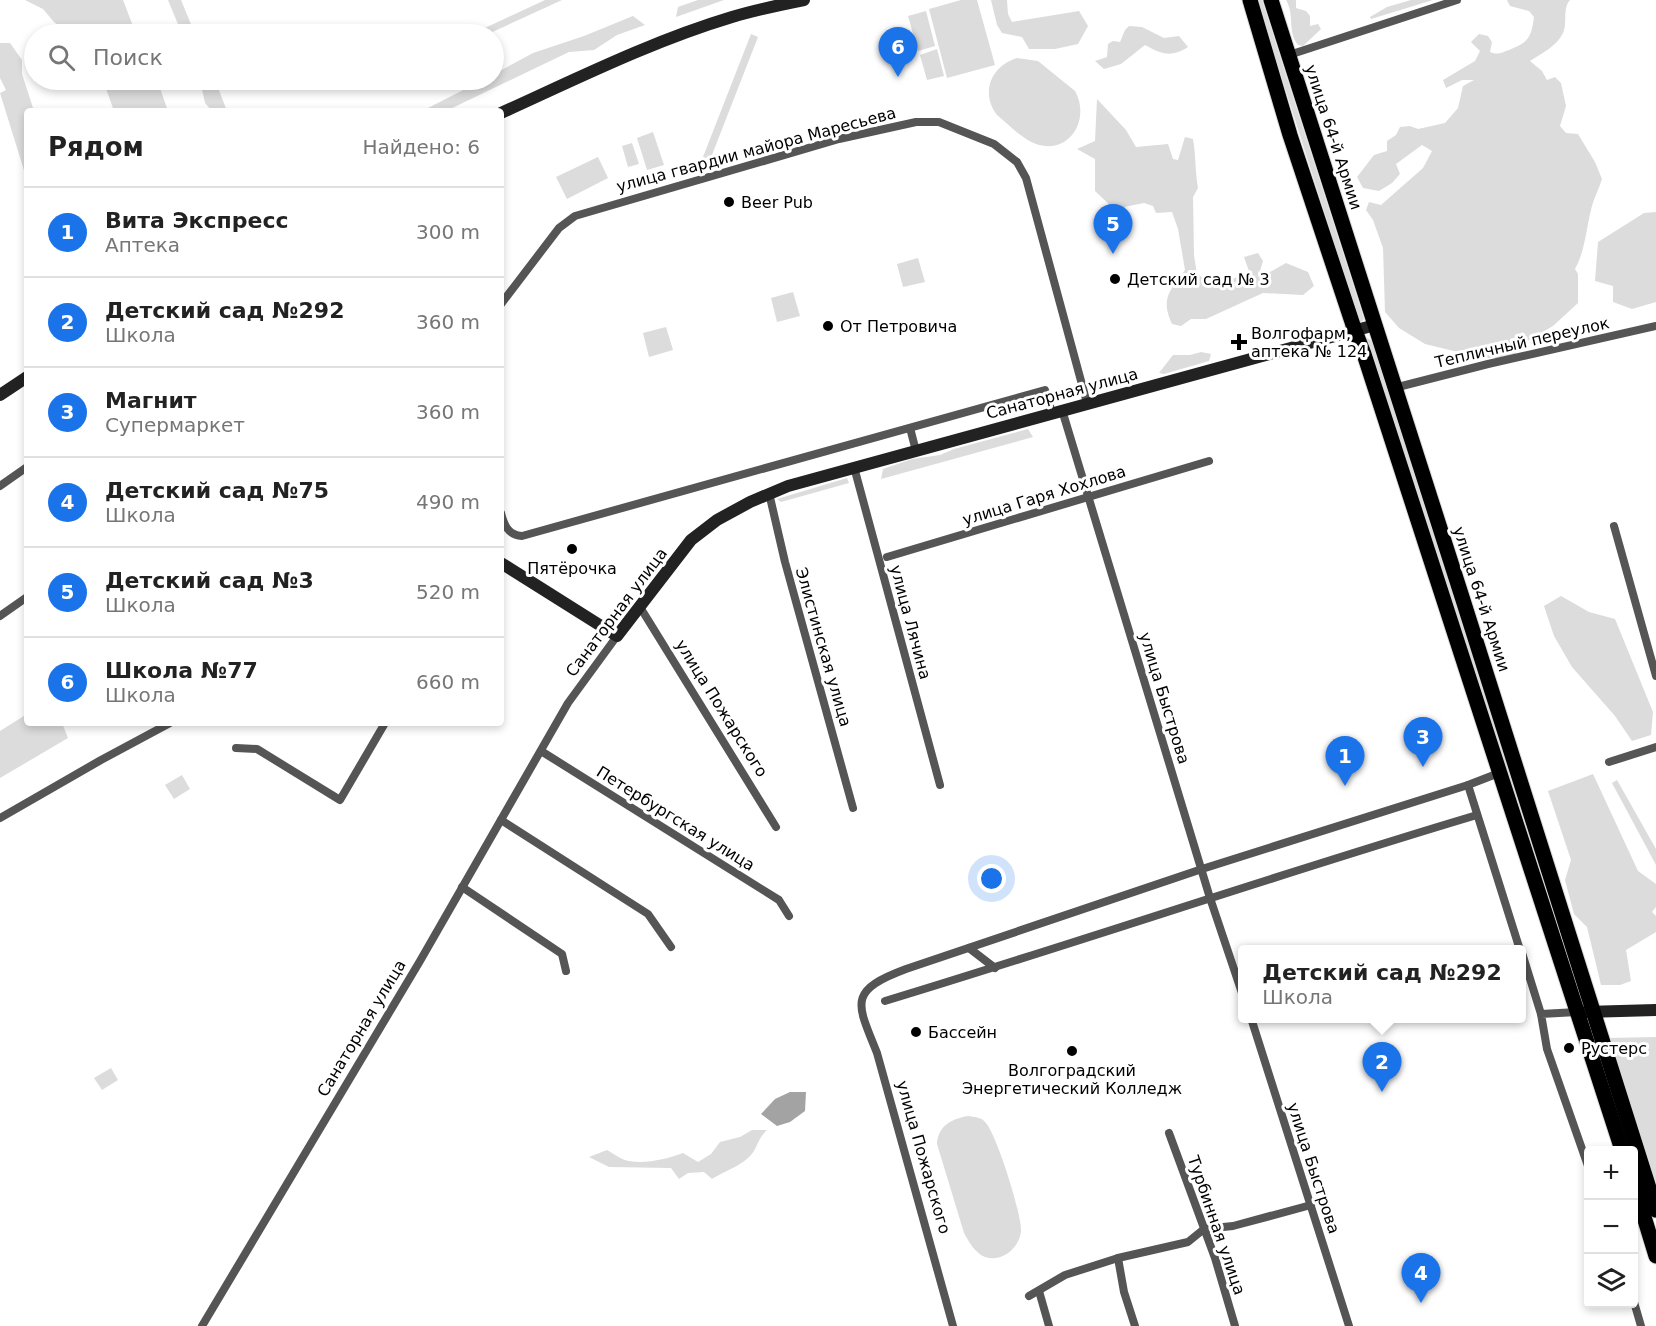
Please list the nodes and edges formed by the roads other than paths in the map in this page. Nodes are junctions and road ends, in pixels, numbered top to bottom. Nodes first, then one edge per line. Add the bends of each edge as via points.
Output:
1 (804, 0) edge
2 (1250, 0) edge
3 (1271, 0) edge
4 (1457, 0) edge
5 (1289, 55) junction
6 (504, 112) edge
7 (504, 300) edge
8 (1375, 325) junction
9 (1656, 326) edge
10 (1355, 331) junction
11 (24, 379) edge
12 (1394, 388) junction
13 (4, 392) edge
14 (1088, 403) junction
15 (1057, 412) junction
16 (910, 428) junction
17 (915, 451) junction
18 (1209, 461) dead end
19 (854, 467) junction
20 (24, 469) edge
21 (0, 486) edge
22 (769, 493) junction
23 (1088, 497) junction
24 (504, 521) edge
25 (1614, 526) dead end
26 (887, 557) dead end
27 (504, 565) edge
28 (24, 599) edge
29 (640, 607) junction
30 (0, 616) edge
31 (617, 636) junction
32 (1656, 676) edge
33 (164, 726) edge
34 (384, 726) edge
35 (1656, 747) edge
36 (236, 748) dead end
37 (541, 750) junction
38 (1609, 762) dead end
39 (1499, 773) junction
40 (940, 785) dead end
41 (1468, 785) junction
42 (853, 808) dead end
43 (1477, 815) junction
44 (0, 818) edge
45 (501, 820) junction
46 (776, 827) dead end
47 (1202, 869) junction
48 (462, 887) junction
49 (1210, 898) junction
50 (789, 916) dead end
51 (1519, 945) edge
52 (671, 947) dead end
53 (969, 948) junction
54 (1526, 967) edge
55 (995, 968) junction
56 (566, 971) dead end
57 (1238, 981) edge
58 (885, 1001) dead end
59 (1656, 1010) edge
60 (1577, 1012) junction
61 (1593, 1012) junction
62 (1541, 1014) junction
63 (1253, 1023) edge
64 (1169, 1133) dead end
65 (1621, 1146) edge
66 (1584, 1155) edge
67 (1638, 1197) edge
68 (1311, 1205) junction
69 (1656, 1210) edge
70 (1204, 1229) junction
71 (1656, 1256) edge
72 (1118, 1258) junction
73 (1039, 1291) junction
74 (1029, 1296) dead end
75 (1636, 1308) edge
76 (202, 1326) edge
77 (953, 1326) edge
78 (1049, 1326) edge
79 (1135, 1326) edge
80 (1235, 1326) edge
81 (1349, 1326) edge
82 (1641, 1326) edge

1 - 6 street via 730,17 675,37
2 - 10 highway
3 - 5 highway, улица 64-й Армии
4 - 5 street
5 - 8 highway, улица 64-й Армии
7 - 14 street, улица гвардии майора Маресьева via 559,228 575,216 900,124 939,122 994,144 1017,162 1023,173
8 - 10 street, Санаторная улица
8 - 12 highway, улица 64-й Армии
9 - 12 street, Тепличный переулок
10 - 14 street, Санаторная улица
10 - 39 highway
11 - 13 street
12 - 61 highway, улица 64-й Армии
14 - 15 street, Санаторная улица
15 - 16 street, улица Быстрова via 1045,390
15 - 17 street, Санаторная улица
15 - 23 street, улица Быстрова
16 - 17 street
16 - 24 street via 522,536 512,534
17 - 19 street, Санаторная улица
18 - 23 street, улица Гаря Хохлова
19 - 22 street, Санаторная улица
19 - 40 street, улица Лячина
20 - 21 street
22 - 29 street, Санаторная улица via 717,520 691,540
22 - 42 street, Элистинская улица
23 - 26 street, улица Гаря Хохлова
23 - 47 street, улица Быстрова
25 - 32 street
27 - 31 street
28 - 30 street
29 - 31 street, Санаторная улица
29 - 46 street, улица Пожарского
31 - 37 street, Санаторная улица via 579,686
33 - 44 street
34 - 36 street via 340,800 257,749
35 - 38 street
37 - 45 street, Санаторная улица
37 - 50 street, Петербургская улица via 779,900
39 - 41 street
39 - 60 highway
41 - 43 street
41 - 47 street
43 - 49 street
43 - 51 street
45 - 48 street, Санаторная улица
45 - 52 street via 648,914
47 - 49 street, улица Быстрова
47 - 53 street
48 - 56 street via 562,954
48 - 76 street, Санаторная улица
49 - 55 street
49 - 57 street, улица Быстрова
53 - 55 street
53 - 77 street, улица Пожарского via 889,975 861,999 861,1012 877,1053
54 - 62 street
55 - 58 street
59 - 61 street
60 - 61 street
60 - 62 street
60 - 65 highway
61 - 69 highway, улица 64-й Армии
62 - 66 street via 1547,1049
63 - 68 street, улица Быстрова
64 - 70 street, Турбинная улица
67 - 71 highway
68 - 70 street via 1233,1226
68 - 81 street, улица Быстрова
70 - 72 street via 1188,1242
70 - 80 street, Турбинная улица
72 - 73 street via 1065,1275
72 - 79 street
73 - 74 street
73 - 78 street
75 - 82 street

